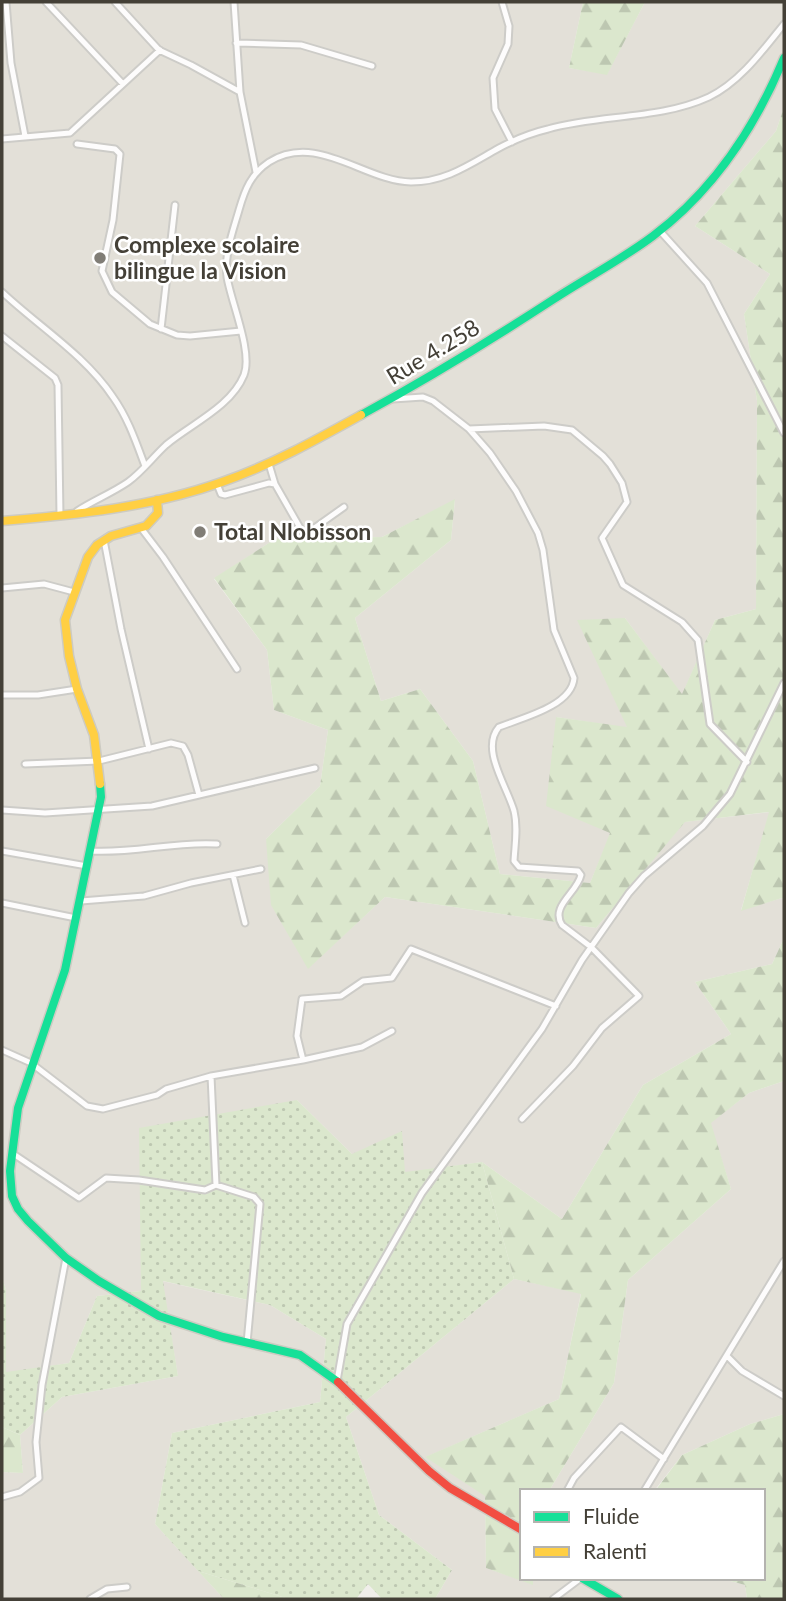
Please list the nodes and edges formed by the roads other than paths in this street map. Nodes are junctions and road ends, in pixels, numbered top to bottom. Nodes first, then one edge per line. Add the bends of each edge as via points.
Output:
1 (6, 2) edge
2 (46, 2) edge
3 (116, 2) edge
4 (234, 2) edge
5 (502, 2) edge
6 (784, 24) edge
7 (236, 43) junction
8 (160, 51) junction
9 (784, 58) edge
10 (372, 66) dead end
11 (123, 84) junction
12 (240, 92) junction
13 (25, 136) junction
14 (2, 139) edge
15 (512, 142) junction
16 (77, 144) dead end
17 (256, 172) junction
18 (175, 205) dead end
19 (660, 231) junction
20 (2, 292) edge
21 (161, 329) junction
22 (241, 331) junction
23 (2, 336) edge
24 (390, 400) junction
25 (469, 429) junction
26 (784, 433) edge
27 (269, 464) junction
28 (145, 466) junction
29 (217, 484) junction
30 (275, 484) junction
31 (157, 500) junction
32 (344, 507) dead end
33 (72, 515) junction
34 (60, 516) junction
35 (2, 520) edge
36 (141, 528) junction
37 (104, 540) junction
38 (2, 587) edge
39 (74, 592) junction
40 (237, 669) dead end
41 (784, 683) edge
42 (77, 689) junction
43 (2, 695) edge
44 (149, 749) junction
45 (99, 761) junction
46 (747, 762) junction
47 (25, 764) dead end
48 (315, 768) dead end
49 (200, 794) junction
50 (2, 810) edge
51 (99, 810) junction
52 (217, 845) dead end
53 (2, 851) edge
54 (90, 851) junction
55 (87, 866) junction
56 (261, 869) dead end
57 (233, 875) junction
58 (81, 901) junction
59 (2, 903) edge
60 (76, 918) junction
61 (245, 923) dead end
62 (591, 947) junction
63 (556, 1006) junction
64 (392, 1031) dead end
65 (2, 1050) edge
66 (303, 1060) junction
67 (32, 1063) junction
68 (211, 1076) junction
69 (522, 1119) dead end
70 (12, 1153) junction
71 (216, 1185) junction
72 (66, 1258) junction
73 (784, 1261) edge
74 (247, 1343) junction
75 (727, 1356) junction
76 (337, 1381) junction
77 (784, 1396) edge
78 (664, 1459) junction
79 (568, 1489) edge
80 (645, 1489) edge
81 (2, 1497) edge
82 (520, 1529) edge
83 (579, 1580) edge
84 (585, 1580) edge
85 (127, 1587) dead end
86 (90, 1599) edge
87 (553, 1599) edge
88 (618, 1599) edge

1 - 13 street via 11,63
2 - 11 street
3 - 8 street
4 - 7 street
5 - 15 street via 509,26 508,44 493,78 495,109
6 - 15 street via 724,89 707,98 671,109 549,128
7 - 10 street via 301,45
7 - 12 street
8 - 11 street
8 - 12 street
9 - 19 main road, Rue 4.258 via 767,98 726,163
11 - 13 street via 70,133
12 - 17 street
13 - 14 street
15 - 17 street via 449,176 432,180 402,181 302,152 271,161
16 - 21 street via 115,149 120,154 102,271 121,300
17 - 22 street via 245,189 227,257
18 - 21 street
19 - 24 main road, Rue 4.258
19 - 26 street via 707,283
20 - 28 street via 92,371 111,394 130,426
21 - 22 street via 190,336
22 - 28 street via 246,362 239,384
23 - 34 street via 58,385
24 - 25 street via 423,397
24 - 27 main road, Rue 4.258
25 - 46 street via 544,426 572,430 603,456 622,483 627,502 601,538 621,583 695,634 710,724
25 - 62 street via 516,491 538,533 554,630 574,678 574,686 564,698 499,727 491,742 514,812 514,861 519,867 578,871 579,883 562,905 559,920
27 - 29 main road, Rue 4.258
27 - 30 street
28 - 33 street via 127,483
29 - 30 street via 225,495
29 - 31 main road, Rue 4.258
30 - 32 street via 303,533
31 - 33 main road, Rue 4.258
31 - 36 main road via 155,518
33 - 34 main road, Rue 4.258
34 - 35 main road, Rue 4.258
36 - 37 main road
36 - 40 street
37 - 39 main road via 89,557
37 - 44 street
38 - 39 street via 44,584
39 - 42 main road via 65,629
41 - 46 street
42 - 43 street
42 - 45 main road
44 - 45 street
44 - 49 street via 171,744 183,747
45 - 47 street
45 - 51 main road
46 - 62 street via 724,802 690,839 644,876
48 - 49 street
49 - 51 street via 152,806
50 - 51 street
51 - 54 main road
52 - 54 street via 191,842 113,853
53 - 55 street
54 - 55 main road
55 - 58 main road
56 - 57 street
57 - 58 street via 144,896
57 - 61 street
58 - 60 main road
59 - 60 street
60 - 67 main road via 65,970
62 - 63 street
62 - 69 street via 639,996 602,1028
63 - 66 street via 411,949 392,978 363,981 341,996 302,999 297,1036
63 - 76 street via 393,1240 347,1324
64 - 66 street via 362,1047
65 - 67 street
66 - 68 street
67 - 68 street via 97,1110 157,1096
67 - 70 main road via 18,1108
68 - 71 street
70 - 71 street via 79,1198 106,1178 205,1190
70 - 72 main road via 12,1196 18,1209
71 - 74 street via 254,1197 260,1204
72 - 74 main road via 159,1316
72 - 81 street via 42,1385 36,1442 39,1478 20,1492
73 - 75 street
74 - 76 main road via 300,1356
75 - 77 street
75 - 78 street
76 - 82 main road via 450,1488
78 - 79 street via 621,1427
78 - 80 street
83 - 87 street
84 - 88 main road
85 - 86 street via 107,1589

